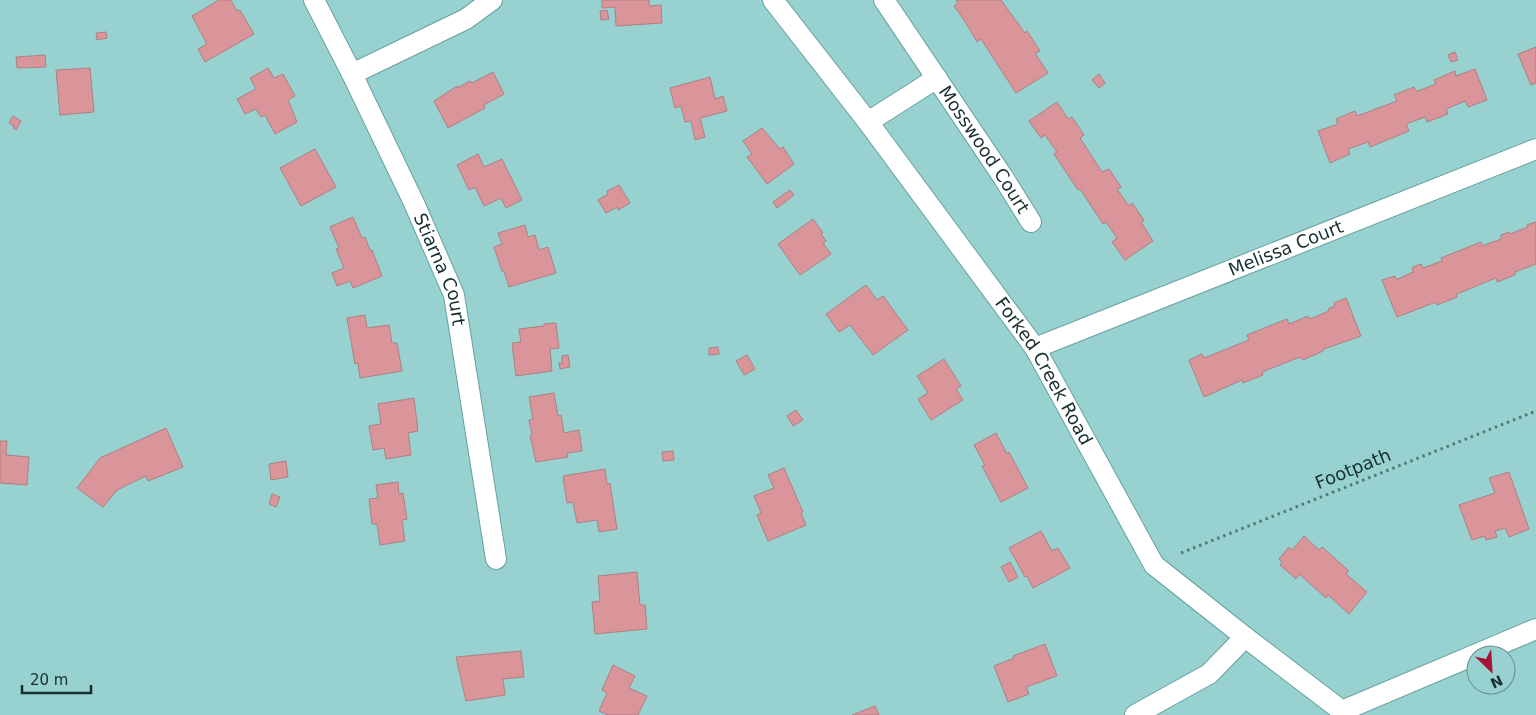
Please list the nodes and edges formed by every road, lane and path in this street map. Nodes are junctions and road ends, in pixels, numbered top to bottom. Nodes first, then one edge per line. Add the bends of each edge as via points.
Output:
1 (314, 0) edge
2 (492, 0) edge
3 (773, 0) edge
4 (884, 0) edge
5 (352, 74) junction
6 (937, 78) junction
7 (868, 122) junction
8 (1536, 149) edge
9 (1031, 222) dead end
10 (1035, 348) junction
11 (1536, 411) edge
12 (1181, 553) dead end
13 (496, 559) dead end
14 (1536, 629) edge
15 (1245, 638) junction
16 (1135, 715) edge

1 - 5 street, Stiarna Court
2 - 5 street via 466,18
3 - 7 street, Forked Creek Road
4 - 6 street, Mosswood Court
5 - 13 street, Stiarna Court via 414,202 454,296
6 - 7 street, Mosswood Court
6 - 9 street, Mosswood Court
7 - 10 street, Forked Creek Road
8 - 10 street, Melissa Court
10 - 15 street, Forked Creek Road via 1154,565
11 - 12 path, Footpath
14 - 15 street, Forked Creek Road via 1342,711
15 - 16 street via 1210,674

